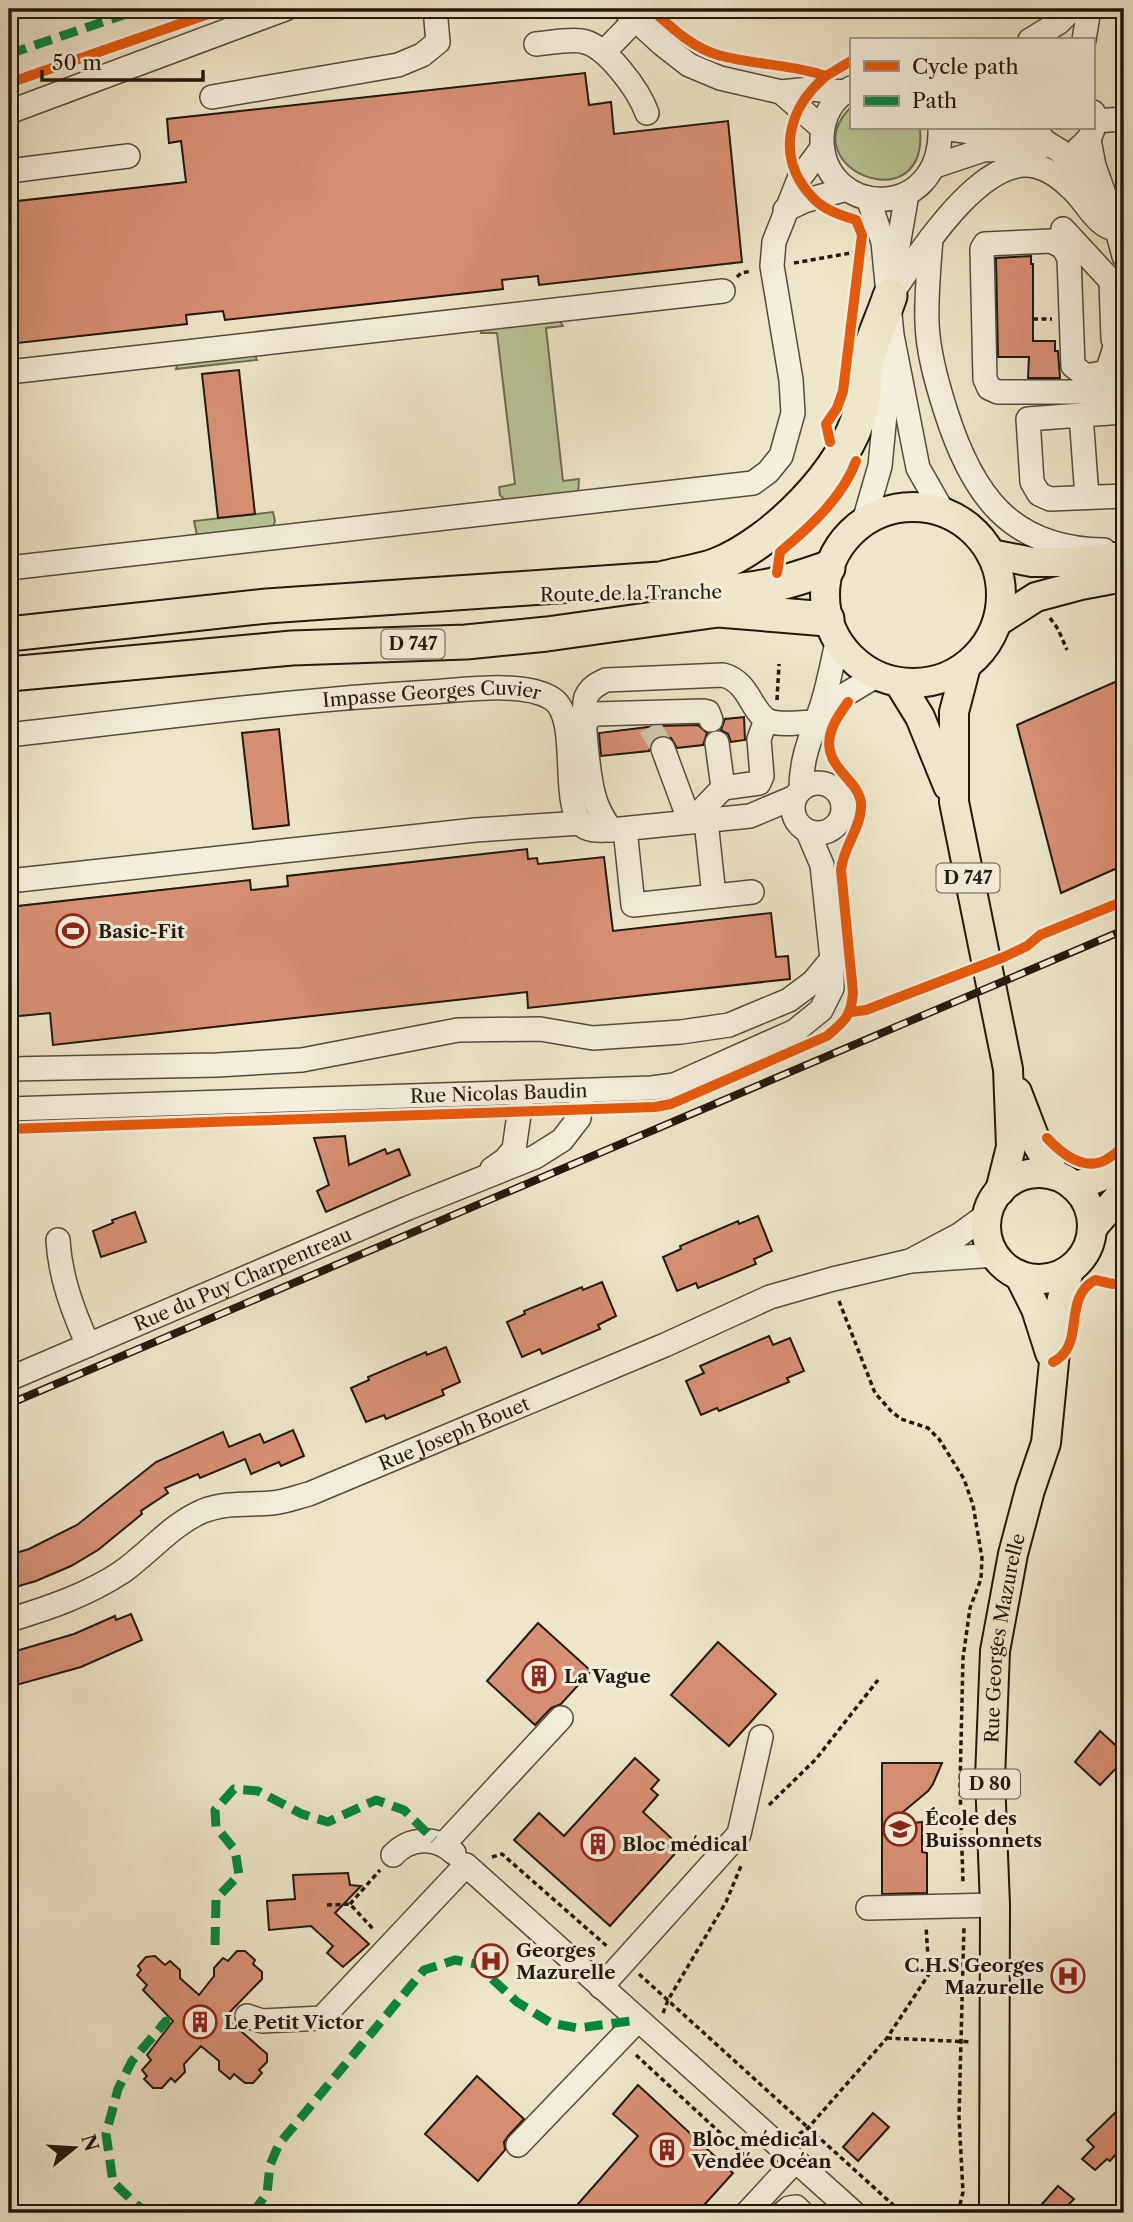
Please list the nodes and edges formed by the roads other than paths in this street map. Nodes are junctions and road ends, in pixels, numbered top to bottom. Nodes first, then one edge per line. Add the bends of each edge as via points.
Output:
1 (285, 9) edge
2 (435, 9) edge
3 (1072, 9) edge
4 (1090, 9) edge
5 (630, 14) edge
6 (1033, 38) edge
7 (1084, 38) edge
8 (536, 44) dead end
9 (604, 52) junction
10 (848, 90) edge
11 (781, 92) junction
12 (212, 97) dead end
13 (9, 112) edge
14 (647, 113) dead end
15 (1124, 119) edge
16 (1094, 124) edge
17 (941, 130) edge
18 (956, 130) edge
19 (1013, 130) edge
20 (1089, 130) edge
21 (1093, 130) edge
22 (822, 138) junction
23 (1048, 141) edge
24 (128, 156) dead end
25 (935, 166) junction
26 (9, 172) edge
27 (847, 189) junction
28 (907, 194) junction
29 (1104, 197) junction
30 (869, 198) junction
31 (785, 210) junction
32 (1063, 229) dead end
33 (1117, 230) junction
34 (931, 238) junction
35 (1124, 256) edge
36 (723, 291) dead end
37 (890, 296) junction
38 (1124, 319) edge
39 (892, 335) junction
40 (1113, 353) junction
41 (9, 372) edge
42 (1124, 392) edge
43 (1124, 412) edge
44 (1081, 415) junction
45 (1124, 496) edge
46 (1087, 497) junction
47 (943, 512) junction
48 (864, 521) junction
49 (1124, 550) edge
50 (991, 554) junction
51 (1124, 556) edge
52 (9, 568) edge
53 (828, 568) junction
54 (1124, 577) edge
55 (430, 596) junction
56 (997, 622) junction
57 (832, 631) junction
58 (9, 634) edge
59 (967, 666) junction
60 (9, 674) edge
61 (887, 680) junction
62 (711, 720) dead end
63 (766, 720) junction
64 (584, 722) junction
65 (815, 724) junction
66 (9, 735) edge
67 (717, 743) dead end
68 (663, 749) tunnel mouth
69 (827, 784) junction
70 (723, 788) junction
71 (798, 793) junction
72 (954, 802) junction
73 (750, 816) junction
74 (698, 821) junction
75 (581, 823) junction
76 (804, 829) junction
77 (618, 830) junction
78 (832, 830) junction
79 (822, 865) junction
80 (12, 880) edge
81 (752, 892) dead end
82 (714, 896) junction
83 (832, 959) junction
84 (9, 1069) edge
85 (1008, 1069) junction
86 (583, 1091) junction
87 (522, 1094) junction
88 (9, 1109) edge
89 (1124, 1167) edge
90 (477, 1179) junction
91 (1065, 1181) junction
92 (1124, 1191) edge
93 (994, 1203) junction
94 (1092, 1228) junction
95 (58, 1240) dead end
96 (995, 1255) junction
97 (910, 1261) junction
98 (1069, 1270) junction
99 (1019, 1275) junction
100 (88, 1345) junction
101 (1053, 1362) junction
102 (9, 1379) edge
103 (9, 1620) edge
104 (561, 1718) dead end
105 (761, 1737) dead end
106 (444, 1844) junction
107 (393, 1855) road end
108 (466, 1865) junction
109 (995, 1905) junction
110 (869, 1908) dead end
111 (601, 1987) junction
112 (247, 2016) dead end
113 (646, 2027) junction
114 (518, 2145) dead end
115 (796, 2160) junction
116 (747, 2213) edge
117 (783, 2213) edge
118 (802, 2213) edge
119 (854, 2213) edge
120 (994, 2213) edge

1 - 13 street
2 - 12 street via 438,42 398,65
3 - 6 street
4 - 7 street
5 - 9 street
5 - 11 street via 689,65 720,78
8 - 9 street via 583,41
9 - 14 street via 641,98
10 - 11 street
10 - 22 street via 834,102
11 - 22 street
15 - 16 street
17 - 25 street
18 - 19 street via 994,135
20 - 23 street via 1080,147 1070,151
21 - 29 street
22 - 27 street via 827,164
22 - 31 street
23 - 25 street via 1035,148 983,150
23 - 29 street
24 - 26 street
25 - 28 street via 924,182
27 - 30 street
27 - 31 street
28 - 30 street via 888,200
28 - 37 street
29 - 33 street
30 - 37 street via 883,242
31 - 52 street via 774,242 772,267 793,412 781,456 753,483
32 - 40 street via 1111,281
33 - 34 street via 1101,224 1072,188 1034,165 1017,166 990,177 967,195
33 - 35 street
34 - 37 street
34 - 49 street via 927,325 935,378 956,444 978,486 999,513 1035,537 1057,546
36 - 41 street
37 - 39 street
37 - 55 highway via 867,360 861,410 841,452 797,509 753,545 716,565 660,579
38 - 40 street
39 - 47 street via 918,468
39 - 48 street via 880,466
40 - 42 street via 1107,372 1086,376 1073,366 1069,258 1063,247 1051,241 985,244 985,379 989,388 998,392
43 - 44 street
44 - 46 street
44 - 46 street via 1028,419 1029,444 1032,482 1039,494 1050,499
45 - 46 street
47 - 48 main road via 916,507 889,510
47 - 50 main road via 979,536
48 - 53 main road via 842,541
50 - 51 main road via 1032,562
50 - 56 main road via 1000,587
53 - 55 highway, Route de la Tranche via 781,585 738,591
53 - 57 main road via 824,593
54 - 56 main road via 1036,597
55 - 58 highway via 267,606
56 - 59 main road via 985,646
57 - 60 highway, Route de la Tranche / D 747 via 718,610 466,642 292,648
57 - 61 main road via 854,662
57 - 65 street
59 - 61 main road via 923,684
59 - 72 main road, D 747 via 954,712
61 - 65 street
61 - 72 main road, D 747 via 920,717
62 - 64 street via 704,711 646,721 594,714
63 - 64 street via 733,677 702,675 606,680 594,685 586,697
63 - 65 street
63 - 70 street via 759,739 759,783
64 - 77 street via 593,795 603,819
65 - 69 street
65 - 71 street
66 - 75 street, Impasse Georges Cuvier via 354,697 520,689 552,698 564,712 574,803
67 - 70 street
68 - 74 street
69 - 71 street via 814,783
69 - 78 street via 843,802 842,818
70 - 74 street
71 - 73 street
71 - 76 street via 793,813
72 - 85 main road, D 747
73 - 74 street
73 - 76 street
74 - 77 street
74 - 82 street
75 - 77 street via 591,830
75 - 80 street via 474,830
76 - 78 street
76 - 79 street, Rue Nicolas Baudin
77 - 82 street via 633,905
78 - 79 street, Rue Nicolas Baudin
79 - 83 street, Rue Nicolas Baudin
81 - 82 street
83 - 84 street via 813,982 789,1000 729,1025 681,1032 593,1038 540,1029 458,1030 302,1060
83 - 86 street, Rue Nicolas Baudin via 832,988 821,1010 795,1031 674,1085
85 - 91 main road, D 747 via 1037,1143
85 - 93 main road, D 747 via 1011,1147
86 - 87 street, Rue Nicolas Baudin
86 - 90 street, Rue du Puy Charpentreau via 579,1118 562,1140 535,1157
87 - 88 street, Rue Nicolas Baudin
87 - 90 street, Rue du Puy Charpentreau via 514,1149
89 - 91 main road
90 - 100 street, Rue du Puy Charpentreau
91 - 93 main road via 1040,1173 1025,1175 1011,1181
91 - 94 main road via 1085,1198
92 - 94 main road
93 - 96 main road via 987,1229
93 - 97 street, Rue Joseph Bouet via 959,1234
94 - 98 main road via 1081,1259
95 - 100 street via 60,1265
96 - 97 street, Rue Joseph Bouet
96 - 99 main road
97 - 103 street, Rue Joseph Bouet via 770,1297 656,1350 309,1494 274,1503 229,1504 205,1510 90,1590
98 - 99 main road via 1036,1279
98 - 101 main road, Rue Georges Mazurelle / D 80
99 - 101 main road, Rue Georges Mazurelle / D 80
100 - 102 street, Rue du Puy Charpentreau
101 - 109 main road, Rue Georges Mazurelle / D 80 via 1046,1443 1013,1554 995,1651 990,1778
104 - 106 street
105 - 111 street via 739,1834
106 - 107 street via 434,1840 401,1846
106 - 108 street
108 - 111 street
108 - 112 street via 322,2018 262,2021
109 - 110 street
109 - 120 main road, Rue Georges Mazurelle / D 80
111 - 113 street
113 - 114 street via 620,2040
113 - 115 street
115 - 116 street
115 - 119 street
117 - 118 street via 796,2207

